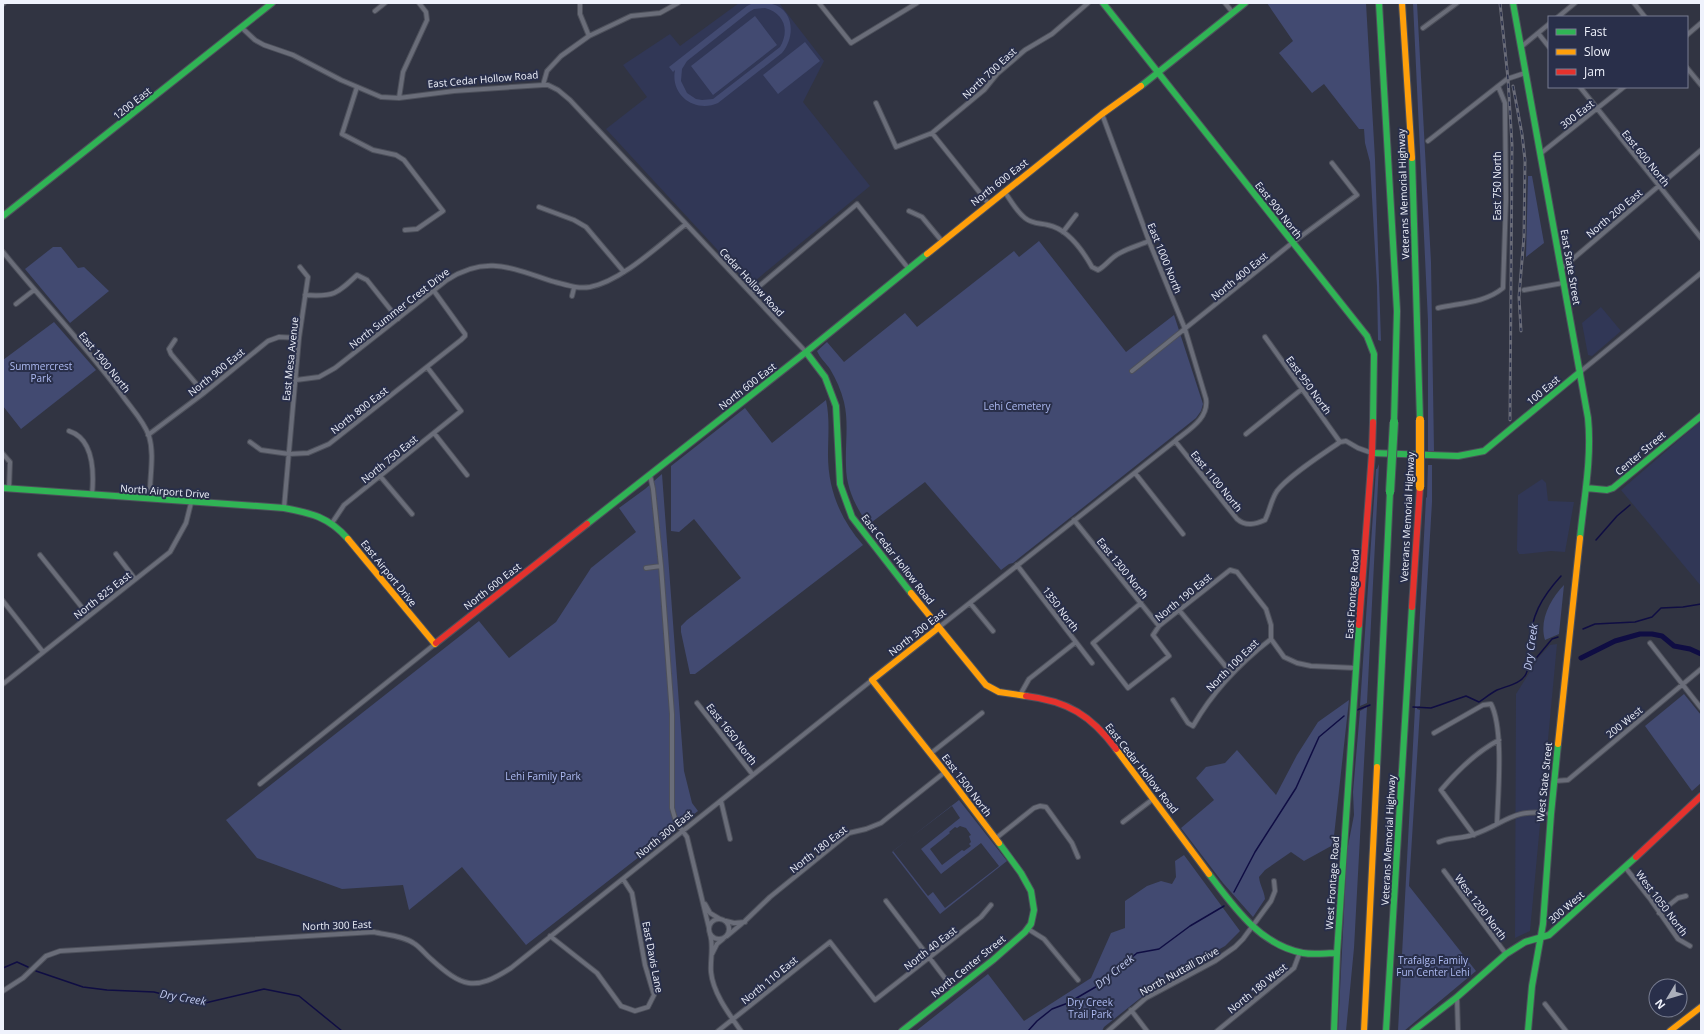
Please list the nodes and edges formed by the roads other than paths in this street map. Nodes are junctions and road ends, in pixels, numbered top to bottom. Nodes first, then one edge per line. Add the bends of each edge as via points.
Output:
1 (272, 3) edge
2 (385, 3) edge
3 (419, 3) edge
4 (580, 3) edge
5 (678, 3) edge
6 (819, 3) edge
7 (917, 3) edge
8 (1088, 3) edge
9 (1103, 3) edge
10 (1225, 3) edge
11 (1245, 3) edge
12 (1379, 3) edge
13 (1402, 3) edge
14 (1456, 3) edge
15 (1513, 3) edge
16 (1575, 3) edge
17 (1634, 3) edge
18 (375, 11) dead end
19 (1233, 13) junction
20 (1559, 16) edge
21 (1644, 16) edge
22 (1701, 23) edge
23 (1548, 25) edge
24 (242, 27) junction
25 (1423, 28) dead end
26 (1538, 33) junction
27 (1688, 34) edge
28 (589, 36) junction
29 (1521, 46) junction
30 (1548, 46) edge
31 (1688, 69) edge
32 (1525, 73) junction
33 (1158, 74) junction
34 (543, 84) junction
35 (1701, 85) edge
36 (1498, 86) junction
37 (357, 87) junction
38 (1581, 88) edge
39 (1623, 88) edge
40 (399, 98) junction
41 (876, 103) dead end
42 (1597, 109) junction
43 (1102, 114) junction
44 (932, 133) junction
45 (1428, 141) dead end
46 (1701, 150) edge
47 (1540, 154) junction
48 (1332, 163) dead end
49 (1659, 186) junction
50 (1004, 190) junction
51 (988, 203) junction
52 (539, 207) dead end
53 (908, 211) dead end
54 (1076, 215) dead end
55 (3, 216) edge
56 (686, 224) junction
57 (406, 230) dead end
58 (1064, 232) junction
59 (1701, 238) edge
60 (941, 240) junction
61 (1149, 241) junction
62 (1292, 243) junction
63 (3, 252) edge
64 (300, 267) dead end
65 (908, 268) junction
66 (1561, 269) junction
67 (624, 272) junction
68 (1701, 273) edge
69 (1563, 283) junction
70 (574, 288) junction
71 (34, 290) junction
72 (1524, 290) dead end
73 (434, 291) junction
74 (751, 293) junction
75 (305, 295) junction
76 (572, 296) dead end
77 (16, 304) dead end
78 (1438, 308) dead end
79 (398, 319) junction
80 (1185, 329) junction
81 (1265, 337) dead end
82 (299, 338) junction
83 (175, 340) dead end
84 (806, 352) junction
85 (427, 367) junction
86 (1132, 371) dead end
87 (1580, 372) junction
88 (296, 380) junction
89 (1302, 389) junction
90 (204, 393) junction
91 (1206, 410) joint
92 (1701, 416) edge
93 (69, 431) dead end
94 (434, 433) junction
95 (1246, 434) dead end
96 (148, 435) junction
97 (1175, 441) junction
98 (250, 442) dead end
99 (1340, 442) junction
100 (1372, 453) junction
101 (3, 454) edge
102 (289, 454) junction
103 (1135, 473) junction
104 (467, 475) dead end
105 (650, 475) junction
106 (380, 476) junction
107 (1586, 488) junction
108 (6, 489) edge
109 (92, 495) junction
110 (150, 499) junction
111 (191, 503) junction
112 (284, 508) junction
113 (412, 514) dead end
114 (1074, 520) junction
115 (328, 521) junction
116 (1183, 534) dead end
117 (1580, 535) joint
118 (116, 554) dead end
119 (40, 555) dead end
120 (1017, 565) junction
121 (661, 566) junction
122 (646, 568) dead end
123 (135, 579) junction
124 (3, 601) edge
125 (970, 603) junction
126 (1141, 603) junction
127 (1179, 610) junction
128 (88, 616) junction
129 (1159, 626) junction
130 (938, 628) junction
131 (993, 631) dead end
132 (1271, 639) junction
133 (1076, 642) junction
134 (1650, 643) dead end
135 (434, 644) junction
136 (43, 652) junction
137 (1092, 663) dead end
138 (1356, 668) junction
139 (1701, 669) edge
140 (1232, 674) junction
141 (872, 680) junction
142 (3, 684) edge
143 (1683, 685) junction
144 (1020, 696) junction
145 (1173, 700) dead end
146 (697, 703) dead end
147 (1701, 708) edge
148 (982, 713) dead end
149 (1434, 733) dead end
150 (1351, 737) joint
151 (1498, 740) junction
152 (930, 754) junction
153 (945, 772) junction
154 (753, 775) junction
155 (1555, 781) junction
156 (260, 784) dead end
157 (1701, 796) edge
158 (1153, 798) junction
159 (721, 801) junction
160 (1551, 814) junction
161 (1124, 822) dead end
162 (1497, 824) junction
163 (683, 832) junction
164 (1474, 835) junction
165 (730, 839) dead end
166 (995, 839) junction
167 (1439, 842) dead end
168 (1078, 858) dead end
169 (1625, 867) junction
170 (1444, 871) dead end
171 (623, 879) junction
172 (1274, 881) dead end
173 (1686, 896) dead end
174 (886, 901) dead end
175 (704, 904) junction
176 (990, 905) dead end
177 (1034, 909) joint
178 (1659, 913) junction
179 (723, 920) junction
180 (745, 922) junction
181 (1252, 927) junction
182 (709, 928) junction
183 (1028, 929) junction
184 (710, 934) junction
185 (550, 936) junction
186 (725, 937) junction
187 (1541, 937) junction
188 (1690, 946) dead end
189 (1300, 952) junction
190 (1337, 953) junction
191 (1506, 954) junction
192 (711, 958) junction
193 (930, 959) junction
194 (1078, 980) dead end
195 (954, 990) junction
196 (3, 991) edge
197 (1457, 997) junction
198 (876, 1000) joint
199 (1545, 1004) dead end
200 (1701, 1007) edge
201 (1131, 1010) junction
202 (733, 1020) junction
203 (1386, 1029) edge
204 (718, 1031) edge
205 (740, 1031) edge
206 (902, 1031) edge
207 (1108, 1031) edge
208 (1147, 1031) edge
209 (1217, 1031) edge
210 (1334, 1031) edge
211 (1364, 1031) edge
212 (1414, 1031) edge
213 (1458, 1031) edge
214 (1528, 1031) edge
215 (1566, 1031) edge
216 (1670, 1031) edge

1 - 24 main road, 1200 East
2 - 18 street
3 - 40 street via 427,16 426,23 403,72
4 - 28 street via 580,14
5 - 28 street via 660,13 631,16
6 - 7 street via 851,43
8 - 44 street, North 700 East via 1052,34 1025,50 997,74 984,90
9 - 33 main road, East 900 North
10 - 19 street
11 - 19 main road, North 600 East
12 - 211 main road, Veterans Memorial Highway, bridge via 1397,311 1394,422
13 - 203 main road, Veterans Memorial Highway, bridge via 1411,135 1420,487
14 - 25 street
15 - 29 main road, East State Street
16 - 20 street
17 - 21 street
19 - 33 main road, North 600 East
22 - 27 street
23 - 26 street
24 - 37 street, East Cedar Hollow Road via 264,45
24 - 55 main road, 1200 East
26 - 29 street
26 - 30 street
28 - 34 street via 556,61 547,71
29 - 32 main road, East State Street
31 - 35 street
32 - 36 street via 1512,77
32 - 47 main road, East State Street
33 - 43 main road, North 600 East
33 - 62 main road, East 900 North
34 - 40 street, East Cedar Hollow Road
34 - 56 street, East Cedar Hollow Road via 558,90 570,100
36 - 45 street
36 - 78 street, East 750 North via 1505,103 1506,199 1503,288 1469,303
37 - 40 street, East Cedar Hollow Road via 381,97
37 - 57 street via 342,134 373,150 396,155 404,160 443,211 416,229
38 - 42 street, East 600 North
39 - 42 street, 300 East
41 - 44 street, North 700 East via 896,147
42 - 47 street, 300 East
42 - 49 street, East 600 North
43 - 50 main road, North 600 East
43 - 61 street, East 1000 North
44 - 51 street
46 - 49 street, North 200 East
47 - 66 main road, East State Street
48 - 62 street, North 400 East via 1357,195
49 - 59 street, East 600 North
49 - 66 street, North 200 East
50 - 51 main road, North 600 East
50 - 58 street via 1025,218 1031,222 1056,227
51 - 60 main road, North 600 East
52 - 67 street via 586,227
53 - 60 street via 922,217
54 - 58 street
56 - 67 street, North Summer Crest Drive
56 - 74 street, Cedar Hollow Road
58 - 61 street via 1092,267 1098,270 1120,253
60 - 65 main road, North 600 East
61 - 80 street, East 1000 North
62 - 80 street, North 400 East
62 - 100 main road, East 900 North via 1367,336 1371,346 1374,354
63 - 71 street, East 1900 North
64 - 75 street, East Mesa Avenue via 308,277
65 - 74 street via 857,204
65 - 84 main road, North 600 East
66 - 69 main road, East State Street
67 - 70 street, North Summer Crest Drive via 600,284
68 - 87 street, 100 East
69 - 72 street
69 - 87 main road, East State Street
70 - 73 street, North Summer Crest Drive via 493,264 460,272
70 - 76 street
71 - 77 street
71 - 96 street, East 1900 North via 104,371
73 - 79 street, North Summer Crest Drive
73 - 85 street, North 800 East via 465,336
74 - 84 street, Cedar Hollow Road
75 - 79 street via 321,296 336,293 357,274 370,284
75 - 82 street, East Mesa Avenue
79 - 88 street, North Summer Crest Drive via 335,368 319,377
80 - 86 street, North 400 East
80 - 91 street, East 1000 North via 1206,399
81 - 89 street, East 950 North
82 - 88 street, East Mesa Avenue
82 - 90 street, North 900 East via 279,337 268,341
83 - 90 street via 169,349 171,354
84 - 105 main road, North 600 East
84 - 130 main road, East Cedar Hollow Road via 832,391 838,424 840,484 852,517
85 - 94 street, North 750 East via 461,412
85 - 102 street, North 800 East via 329,444 308,453
87 - 100 main road, 100 East via 1484,451 1458,456
87 - 107 main road, East State Street via 1590,437
88 - 102 street, East Mesa Avenue
89 - 95 street
89 - 99 street, East 950 North
90 - 96 street, North 900 East
91 - 97 street, North 300 East via 1199,422
92 - 107 main road, Center Street via 1613,488
93 - 109 street via 76,434 89,454 94,477
94 - 104 street
94 - 106 street, North 750 East
96 - 110 street, East 1900 North via 152,456
97 - 99 street, East 1100 North via 1237,519 1242,523 1251,524 1265,520 1272,499 1288,480
97 - 103 street, North 300 East
98 - 102 street, North 800 East via 260,450
99 - 100 street via 1346,441
100 - 138 main road, East Frontage Road
101 - 108 street via 10,462
102 - 112 street, East Mesa Avenue
103 - 114 street, North 300 East
103 - 116 street
105 - 121 street
105 - 135 main road, North 600 East
106 - 113 street
106 - 115 street, North 750 East
107 - 117 main road, East State Street
108 - 109 main road, North Airport Drive
109 - 110 main road, North Airport Drive
110 - 111 main road, North Airport Drive
111 - 112 main road, North Airport Drive
111 - 123 street, North 825 East via 186,522 170,552
112 - 115 main road, North Airport Drive via 306,512
114 - 120 street, North 300 East
114 - 126 street, East 1300 North
115 - 135 main road, East Airport Drive via 362,555
117 - 155 main road, West State Street
118 - 123 street
119 - 128 street
120 - 125 street, North 300 East
120 - 133 street, 1350 North
121 - 122 street
121 - 163 street via 671,700 672,808 676,822
123 - 128 street, North 825 East
124 - 136 street
125 - 130 street, North 300 East
125 - 131 street
126 - 129 street, East 1300 North
126 - 129 street, North 190 East via 1093,643 1128,688 1169,656 1153,635
127 - 129 street, North 190 East
127 - 132 street, North 190 East via 1230,570 1237,572 1266,609 1271,625
127 - 140 street
128 - 136 street, North 825 East
130 - 141 main road, North 300 East
130 - 144 main road, East Cedar Hollow Road via 986,685 999,692
132 - 138 street, North 100 East via 1284,657 1297,663
132 - 140 street, North 100 East
133 - 137 street, 1350 North
133 - 144 street via 1029,680
134 - 143 street
135 - 156 street, North 600 East
136 - 142 street, North 825 East
138 - 150 main road, East Frontage Road
139 - 143 street, 200 West
140 - 145 street, North 100 East via 1205,706 1193,726 1188,723
141 - 152 main road, East 1500 North
141 - 154 street, North 300 East
143 - 147 street
143 - 155 street, 200 West via 1568,780
144 - 158 main road, East Cedar Hollow Road via 1036,697 1066,705 1092,721
146 - 154 street, East 1650 North
148 - 152 street
149 - 151 street via 1483,705 1491,704
150 - 190 main road, West Frontage Road
151 - 162 street
151 - 164 street via 1460,769 1441,790
152 - 153 main road, East 1500 North
153 - 166 main road, East 1500 North
153 - 180 street, North 180 East via 881,823 849,833 770,897
154 - 159 street, North 300 East
155 - 160 main road, West State Street
157 - 169 main road, 300 West
158 - 161 street
158 - 181 main road, East Cedar Hollow Road via 1239,914
159 - 163 street, North 300 East
159 - 165 street
160 - 162 street via 1536,812 1516,815
160 - 187 main road, West State Street
162 - 164 street
163 - 171 street, North 300 East
163 - 175 street via 687,836
164 - 167 street
166 - 168 street via 1034,808 1046,807 1072,843
166 - 177 main road, East 1500 North via 1032,890
169 - 178 street, West 1050 North
169 - 187 main road, 300 West via 1574,914 1548,935
170 - 191 street, West 1200 North
171 - 185 street, North 300 East
171 - 185 street, East Davis Lane via 632,893 645,965 654,995 648,1007 635,1011 621,1006 597,973
172 - 181 street, North Nuttall Drive via 1275,891 1271,901
173 - 178 street via 1678,898
174 - 193 street
175 - 179 street via 714,916
175 - 182 street
176 - 193 street, North 40 East via 981,917
177 - 183 main road, North Center Street
178 - 188 street, West 1050 North via 1678,939
179 - 180 street
179 - 182 street via 714,921
179 - 186 street via 729,927
180 - 186 street, North 180 East
181 - 189 main road, East Cedar Hollow Road via 1268,938
181 - 201 street, North Nuttall Drive via 1226,954 1155,992
182 - 184 street
183 - 194 street via 1044,939
183 - 195 main road, North Center Street
184 - 186 street via 715,939
184 - 192 street
185 - 196 street, North 300 East via 505,972 475,984 459,981 446,973 415,944 402,938 374,932 60,951 46,956
186 - 192 street, North 180 East via 717,944
187 - 191 main road, 300 West via 1525,942
187 - 214 main road, West State Street via 1532,986
189 - 190 main road
189 - 209 street, North 180 West via 1294,968
190 - 210 main road, West Frontage Road
191 - 197 main road, 300 West
192 - 202 street via 712,980
193 - 195 street
193 - 198 street, North 40 East
195 - 206 main road, North Center Street
197 - 212 main road, 300 West
197 - 213 street
198 - 202 street, North 110 East via 830,942
199 - 215 street
200 - 216 main road
201 - 207 street, North Nuttall Drive
201 - 208 street
202 - 204 street, North 110 East
202 - 205 street

